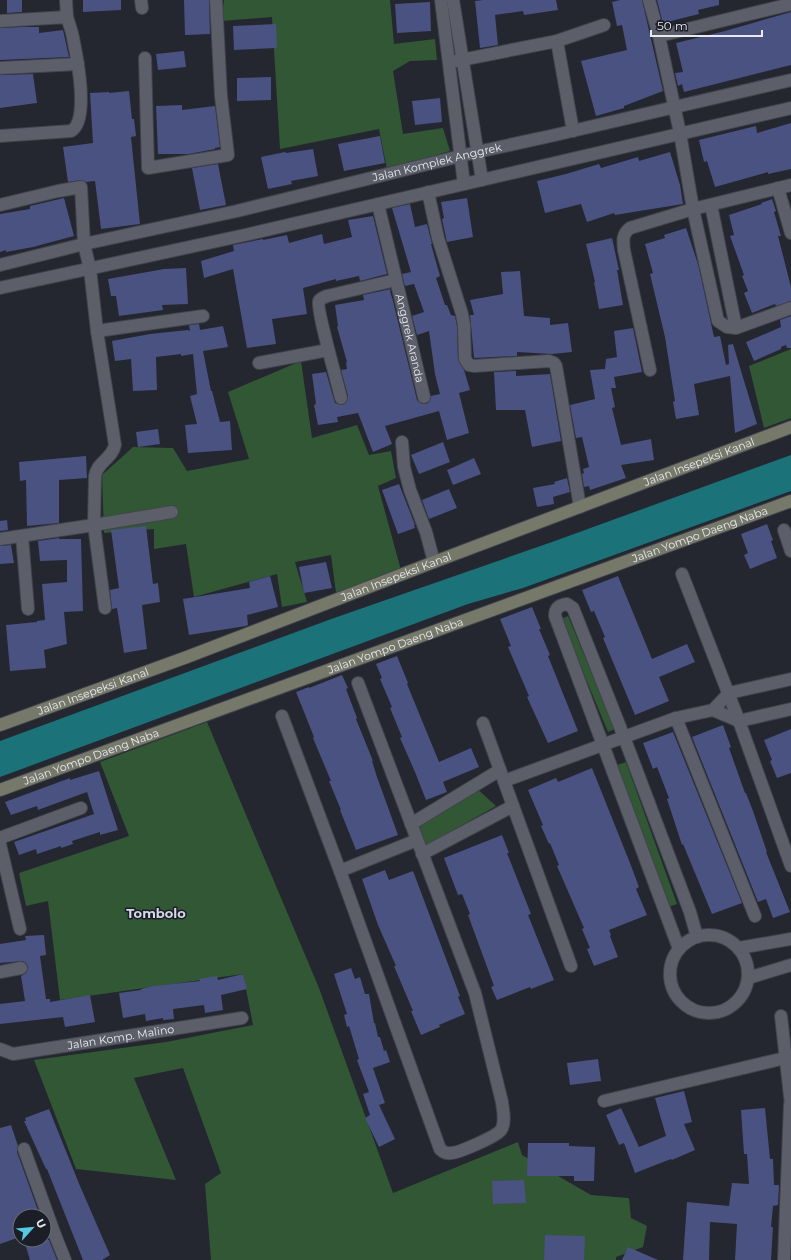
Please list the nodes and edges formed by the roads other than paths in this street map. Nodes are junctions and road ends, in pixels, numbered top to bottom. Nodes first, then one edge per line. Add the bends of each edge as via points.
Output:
1 (66, 0) edge
2 (216, 0) edge
3 (441, 0) edge
4 (453, 0) edge
5 (649, 0) edge
6 (791, 4) edge
7 (67, 17) junction
8 (0, 21) edge
9 (604, 25) dead end
10 (659, 36) junction
11 (557, 42) junction
12 (145, 58) dead end
13 (462, 60) junction
14 (449, 62) junction
15 (78, 64) junction
16 (0, 68) edge
17 (791, 80) edge
18 (674, 108) junction
19 (791, 108) edge
20 (573, 131) junction
21 (680, 133) junction
22 (0, 136) edge
23 (477, 152) junction
24 (461, 156) junction
25 (482, 180) junction
26 (464, 184) junction
27 (791, 185) edge
28 (778, 188) junction
29 (428, 192) junction
30 (378, 204) junction
31 (0, 205) edge
32 (711, 205) junction
33 (693, 209) junction
34 (791, 233) edge
35 (84, 244) junction
36 (0, 265) edge
37 (90, 269) junction
38 (396, 280) junction
39 (0, 288) edge
40 (791, 308) edge
41 (203, 316) dead end
42 (736, 328) junction
43 (97, 331) junction
44 (328, 350) junction
45 (259, 363) dead end
46 (650, 370) dead end
47 (424, 397) dead end
48 (341, 398) dead end
49 (791, 427) edge
50 (402, 442) dead end
51 (791, 501) edge
52 (580, 507) junction
53 (172, 512) dead end
54 (94, 525) junction
55 (784, 530) dead end
56 (22, 536) junction
57 (0, 539) edge
58 (791, 551) edge
59 (434, 562) junction
60 (682, 574) dead end
61 (28, 608) dead end
62 (105, 608) dead end
63 (791, 679) edge
64 (358, 683) dead end
65 (729, 693) junction
66 (791, 709) edge
67 (713, 710) junction
68 (282, 716) dead end
69 (676, 718) junction
70 (739, 721) junction
71 (483, 723) dead end
72 (0, 725) edge
73 (624, 737) junction
74 (603, 744) junction
75 (502, 775) junction
76 (0, 790) edge
77 (513, 806) junction
78 (82, 808) dead end
79 (411, 824) junction
80 (0, 838) edge
81 (417, 840) junction
82 (0, 844) edge
83 (422, 854) junction
84 (791, 866) edge
85 (340, 871) junction
86 (755, 916) dead end
87 (20, 929) dead end
88 (698, 937) junction
89 (791, 939) edge
90 (739, 948) junction
91 (679, 949) junction
92 (791, 965) edge
93 (571, 966) dead end
94 (21, 968) dead end
95 (0, 972) edge
96 (748, 978) junction
97 (781, 1016) dead end
98 (242, 1018) dead end
99 (0, 1049) edge
100 (785, 1058) junction
101 (604, 1101) dead end
102 (791, 1105) edge
103 (24, 1149) dead end
104 (65, 1260) edge
105 (784, 1260) edge

1 - 7 street
2 - 12 street via 221,96 228,155 148,168
3 - 14 street
4 - 13 street
5 - 10 street
6 - 10 street
7 - 8 street
7 - 15 street
9 - 11 street
10 - 18 street
11 - 13 street
11 - 20 street
13 - 14 street
13 - 23 street
14 - 24 street
15 - 16 street
15 - 22 street via 81,108 76,129 63,133
17 - 18 street, Jalan Komplek Anggrek
18 - 20 street, Jalan Komplek Anggrek
18 - 21 street
19 - 21 street
20 - 23 street, Jalan Komplek Anggrek
21 - 25 street
21 - 33 street
23 - 24 street, Jalan Komplek Anggrek
23 - 25 street
24 - 26 street
24 - 35 street, Jalan Komplek Anggrek via 237,212
25 - 26 street
26 - 29 street
27 - 28 street
28 - 32 street
28 - 34 street
29 - 30 street
29 - 52 street via 438,238 462,314 466,362 474,366 549,361 554,363 558,370
30 - 37 street
30 - 38 street, Anggrek Aranda
31 - 35 street via 81,187
32 - 33 street
32 - 42 street
33 - 42 street via 715,313 722,325
33 - 46 street via 630,228 625,232 623,239
35 - 36 street, Jalan Komplek Anggrek
35 - 37 street
37 - 39 street
37 - 43 street
38 - 44 street, Anggrek Aranda via 321,299 319,310
38 - 47 street, Anggrek Aranda
40 - 42 street
41 - 43 street
43 - 54 street via 115,445 111,454 96,469
44 - 45 street
44 - 48 street, Anggrek Aranda
49 - 52 street, Jalan Insepeksi Kanal
50 - 59 street via 404,466
51 - 76 street, Jalan Yompo Daeng Naba
52 - 59 street, Jalan Insepeksi Kanal
53 - 54 street
54 - 56 street
54 - 62 street
55 - 58 street
56 - 57 street
56 - 61 street
59 - 72 street, Jalan Insepeksi Kanal via 187,657
60 - 65 street
63 - 65 street
64 - 79 street
65 - 67 street
65 - 70 street
66 - 70 street
67 - 69 street
67 - 70 street
68 - 85 street
69 - 73 street
69 - 86 street
70 - 84 street
71 - 75 street
73 - 74 street
73 - 74 street via 573,608 562,604 555,611 555,616
73 - 88 street
74 - 75 street
74 - 91 street
75 - 77 street
75 - 79 street
77 - 83 street
77 - 93 street
78 - 80 street
79 - 81 street
81 - 83 street
81 - 85 street
82 - 87 street
83 - 85 street via 475,993 502,1102 504,1120 501,1131 494,1136 455,1153 446,1153 440,1149
88 - 90 street via 720,936
88 - 91 street
89 - 90 street
90 - 96 street via 747,962
91 - 96 street via 670,968 673,989 685,1006 705,1014 725,1011 741,998
92 - 96 street
94 - 95 street
97 - 100 street
98 - 99 street, Jalan Komp. Malino via 13,1054
100 - 101 street
100 - 102 street
102 - 105 street
103 - 104 street

